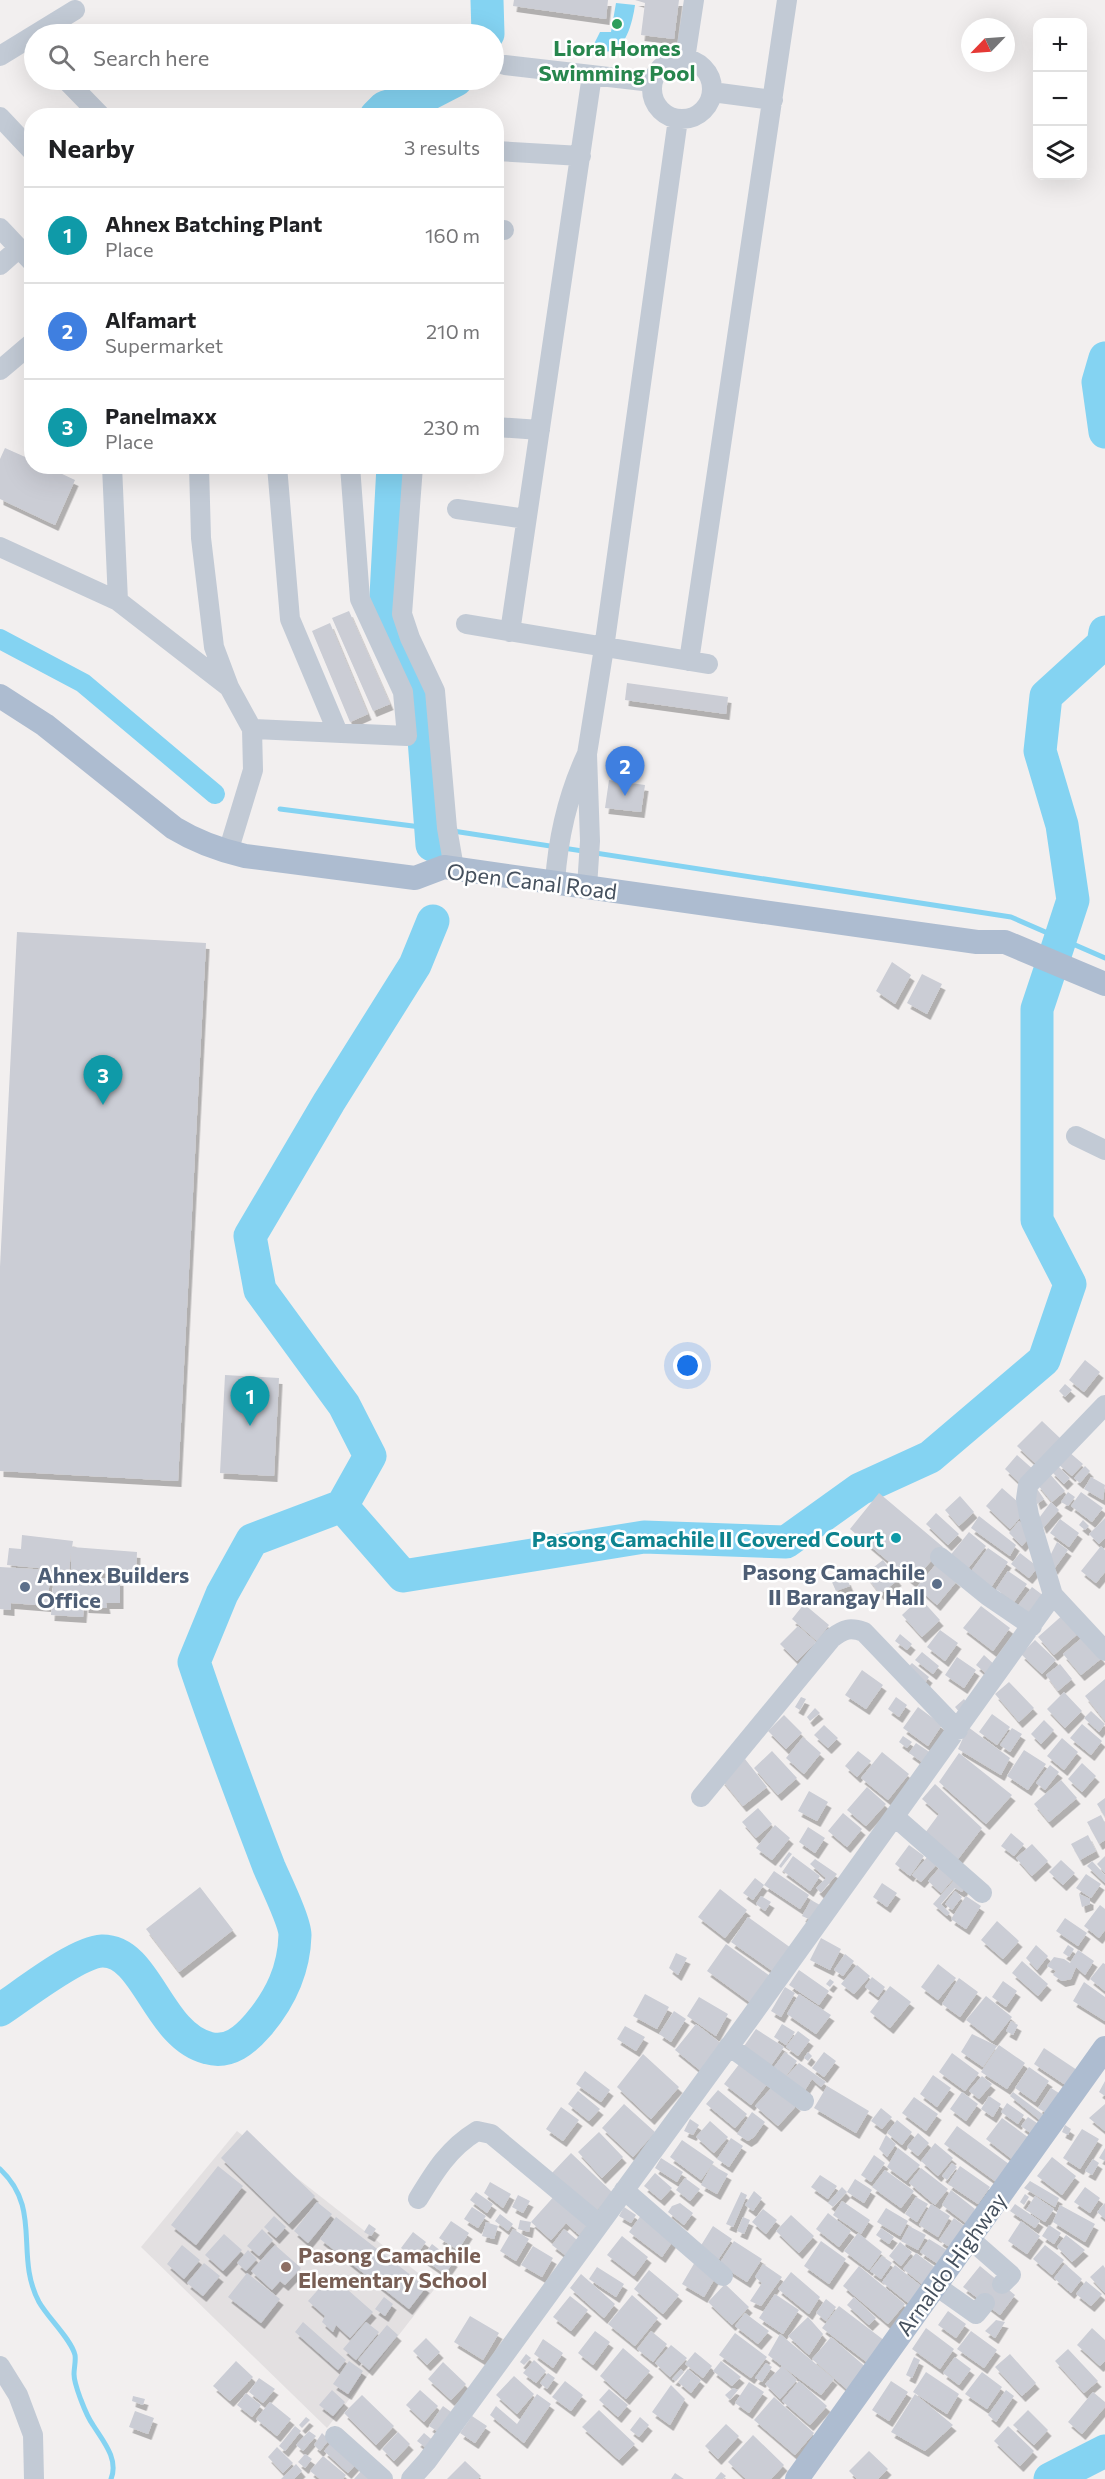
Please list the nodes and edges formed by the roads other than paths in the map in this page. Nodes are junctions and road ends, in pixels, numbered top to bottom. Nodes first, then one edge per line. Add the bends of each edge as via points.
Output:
1 (694, 0) edge
2 (787, 0) edge
3 (75, 10) dead end
4 (56, 24) edge
5 (24, 46) edge
6 (0, 56) edge
7 (685, 59) junction
8 (506, 65) dead end
9 (592, 75) junction
10 (652, 82) junction
11 (76, 90) edge
12 (712, 92) junction
13 (773, 100) junction
14 (93, 108) edge
15 (0, 117) edge
16 (678, 119) junction
17 (24, 142) edge
18 (504, 151) edge
19 (581, 156) junction
20 (0, 228) edge
21 (24, 255) edge
22 (24, 256) edge
23 (0, 264) edge
24 (24, 350) edge
25 (0, 370) edge
26 (504, 428) edge
27 (540, 430) junction
28 (111, 474) edge
29 (199, 474) edge
30 (278, 474) edge
31 (352, 474) edge
32 (412, 474) edge
33 (457, 509) dead end
34 (526, 519) junction
35 (0, 547) edge
36 (118, 601) junction
37 (466, 624) dead end
38 (510, 632) junction
39 (604, 648) junction
40 (229, 687) junction
41 (0, 696) edge
42 (252, 729) junction
43 (338, 733) junction
44 (588, 754) junction
45 (567, 807) junction
46 (590, 809) junction
47 (228, 852) junction
48 (454, 868) junction
49 (555, 882) junction
50 (587, 887) junction
51 (1105, 984) edge
52 (1076, 1136) dead end
53 (1105, 1150) edge
54 (1105, 1405) edge
55 (940, 1557) dead end
56 (1053, 1595) junction
57 (1032, 1626) junction
58 (1105, 1651) edge
59 (958, 1730) junction
60 (701, 1797) dead end
61 (895, 1817) junction
62 (982, 1893) dead end
63 (729, 2046) junction
64 (1105, 2048) edge
65 (804, 2101) dead end
66 (624, 2190) junction
67 (418, 2199) dead end
68 (599, 2224) junction
69 (970, 2239) junction
70 (723, 2276) dead end
71 (1002, 2284) dead end
72 (935, 2285) junction
73 (985, 2303) dead end
74 (0, 2366) edge
75 (335, 2436) dead end
76 (418, 2477) edge
77 (34, 2479) edge
78 (383, 2479) edge
79 (797, 2479) edge

1 - 7 street
2 - 13 street
3 - 4 street
5 - 6 street
7 - 10 street via 661,67
7 - 12 street via 708,74
8 - 9 street
9 - 10 street
9 - 19 street
10 - 16 street via 654,102 668,116
11 - 14 street
12 - 13 street
12 - 16 street via 704,110 688,119
13 - 39 street via 699,662
15 - 17 street
16 - 39 street
18 - 19 street
19 - 27 street
20 - 21 street
22 - 23 street
24 - 25 street
26 - 27 street
27 - 34 street
28 - 36 street
29 - 40 street via 201,538 214,647
30 - 43 street via 290,619
31 - 43 street via 360,599 403,692 406,736
32 - 48 street via 402,614 435,691
33 - 34 street
34 - 38 street
35 - 36 street
36 - 40 street
37 - 38 street
38 - 39 street
39 - 44 street
40 - 42 street
41 - 47 main road, Open Canal Road via 45,725 174,828
42 - 43 street
42 - 47 street via 253,770
44 - 45 street
44 - 46 street
45 - 46 street
45 - 49 street
46 - 50 street
47 - 48 main road, Open Canal Road via 415,878 444,867
48 - 49 main road, Open Canal Road
49 - 50 main road, Open Canal Road
50 - 51 main road, Open Canal Road via 977,942 1005,942
52 - 53 street
54 - 56 street via 1028,1485 1029,1515
55 - 57 street
56 - 57 street
56 - 58 street
57 - 59 street
59 - 60 street via 864,1632 842,1630
59 - 61 street
61 - 62 street
61 - 63 street
63 - 65 street
63 - 66 street
64 - 69 main road, Arnaldo Highway
66 - 68 street
66 - 70 street
67 - 68 street via 443,2159 477,2131 491,2134
68 - 76 street
69 - 71 street via 1011,2275
69 - 72 main road, Arnaldo Highway
72 - 73 street via 976,2314
72 - 79 main road, Arnaldo Highway
74 - 77 street via 18,2395 33,2435
75 - 78 street

